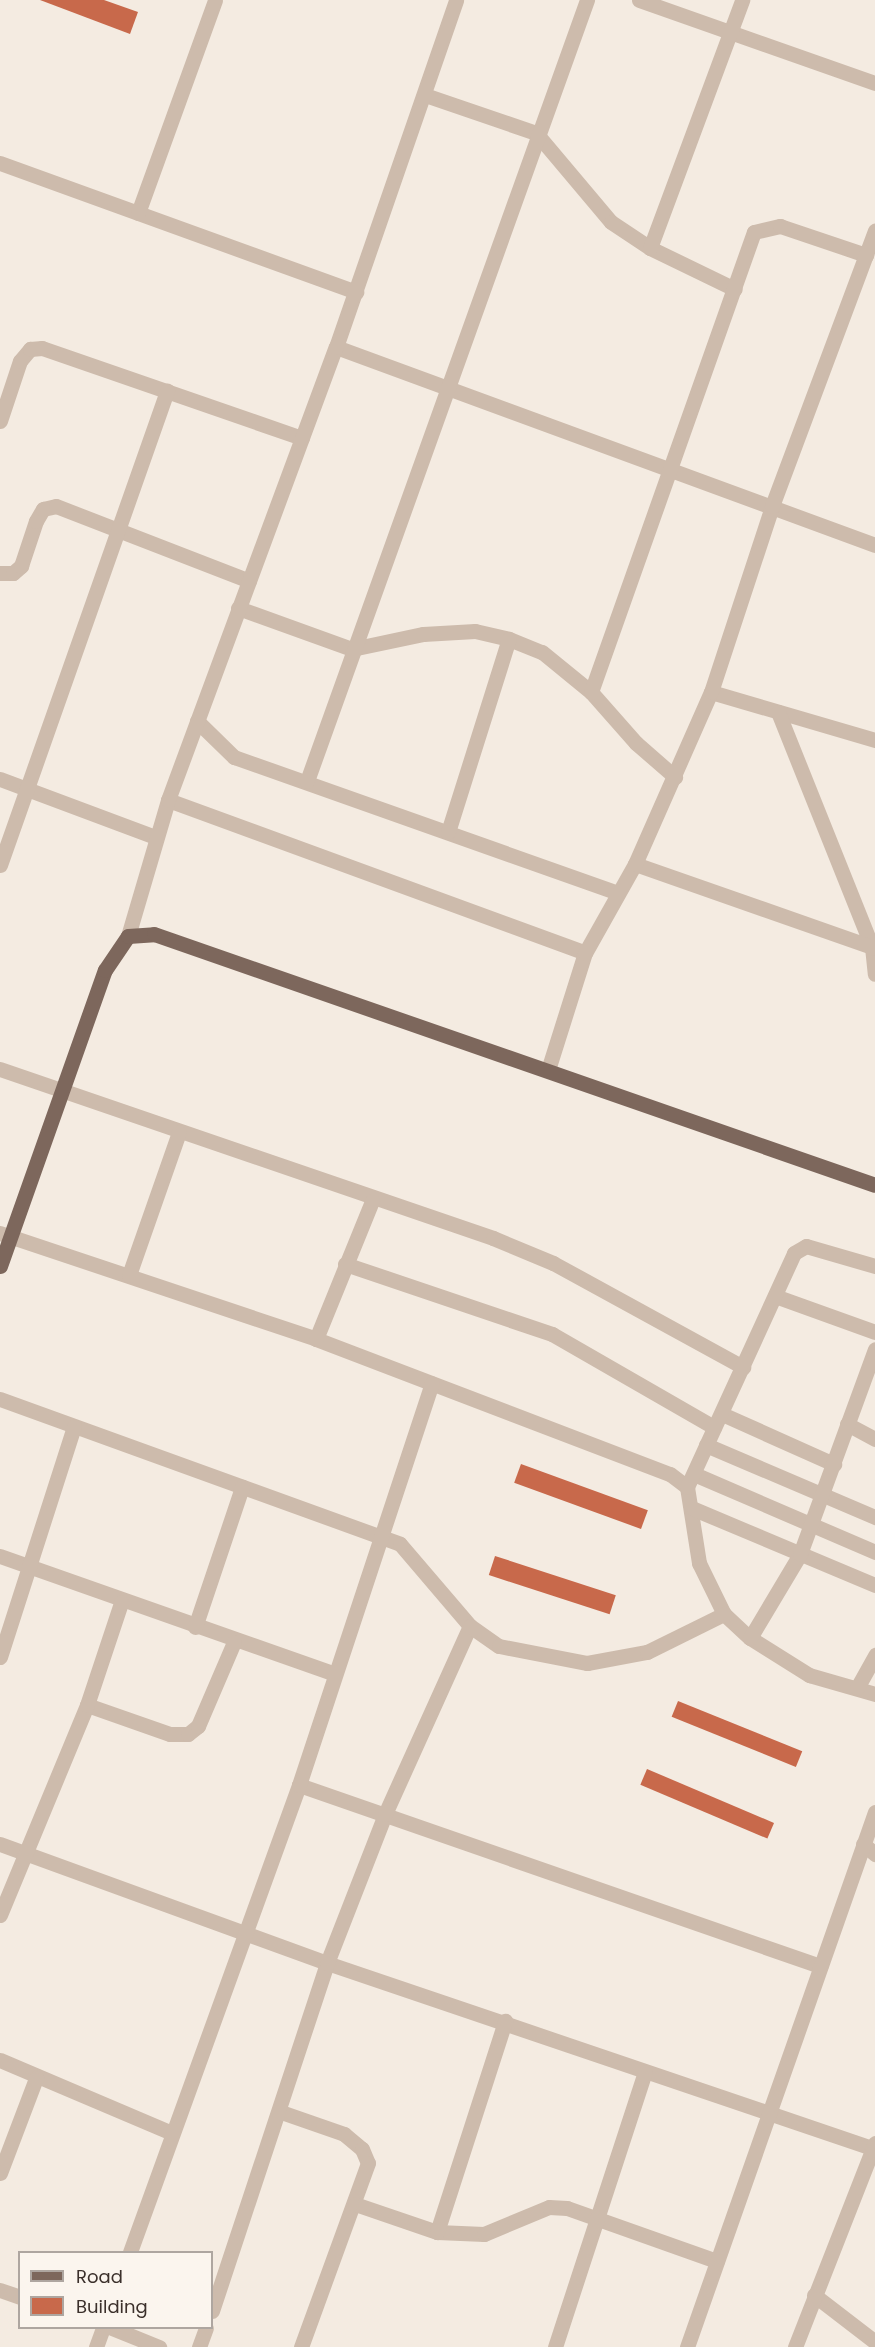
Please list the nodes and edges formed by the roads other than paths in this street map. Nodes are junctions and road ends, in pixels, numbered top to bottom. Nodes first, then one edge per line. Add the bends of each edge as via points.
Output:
1 (215, 0) edge
2 (587, 0) edge
3 (639, 0) edge
4 (742, 0) edge
5 (453, 1) edge
6 (731, 32) junction
7 (875, 83) edge
8 (425, 95) junction
9 (536, 133) junction
10 (0, 163) edge
11 (138, 213) junction
12 (875, 231) edge
13 (650, 248) junction
14 (866, 255) junction
15 (735, 289) junction
16 (356, 292) junction
17 (336, 348) junction
18 (445, 386) junction
19 (167, 391) junction
20 (0, 422) edge
21 (302, 438) junction
22 (670, 467) junction
23 (772, 506) junction
24 (119, 527) junction
25 (875, 546) edge
26 (0, 573) edge
27 (249, 581) junction
28 (238, 608) junction
29 (509, 639) junction
30 (352, 648) junction
31 (591, 692) junction
32 (711, 692) junction
33 (778, 712) junction
34 (197, 721) junction
35 (875, 740) edge
36 (675, 777) junction
37 (0, 778) edge
38 (307, 781) junction
39 (27, 788) junction
40 (168, 800) junction
41 (448, 832) junction
42 (155, 837) junction
43 (635, 864) junction
44 (0, 865) edge
45 (617, 893) junction
46 (128, 936) junction
47 (873, 947) edge
48 (585, 953) junction
49 (875, 974) edge
50 (0, 1069) edge
51 (548, 1070) junction
52 (61, 1093) junction
53 (179, 1132) junction
54 (875, 1185) edge
55 (372, 1201) junction
56 (5, 1235) edge
57 (345, 1264) junction
58 (0, 1266) edge
59 (875, 1266) edge
60 (129, 1275) junction
61 (775, 1296) junction
62 (875, 1332) edge
63 (316, 1339) junction
64 (875, 1349) edge
65 (743, 1367) junction
66 (432, 1383) junction
67 (0, 1399) edge
68 (718, 1421) junction
69 (847, 1425) junction
70 (74, 1427) junction
71 (875, 1439) edge
72 (706, 1445) junction
73 (834, 1464) junction
74 (690, 1480) junction
75 (242, 1487) junction
76 (822, 1495) junction
77 (694, 1509) junction
78 (875, 1517) edge
79 (811, 1523) junction
80 (382, 1536) junction
81 (875, 1552) edge
82 (800, 1554) junction
83 (0, 1556) edge
84 (31, 1567) junction
85 (875, 1584) edge
86 (121, 1603) junction
87 (724, 1614) junction
88 (470, 1626) junction
89 (195, 1627) junction
90 (750, 1638) junction
91 (234, 1642) junction
92 (875, 1655) edge
93 (0, 1656) edge
94 (335, 1674) junction
95 (857, 1688) junction
96 (875, 1694) edge
97 (87, 1705) junction
98 (299, 1785) junction
99 (875, 1812) edge
100 (386, 1814) junction
101 (0, 1844) edge
102 (863, 1844) junction
103 (23, 1853) junction
104 (875, 1854) edge
105 (0, 1915) edge
106 (243, 1930) junction
107 (327, 1963) junction
108 (820, 1966) junction
109 (505, 2021) junction
110 (0, 2060) edge
111 (645, 2072) junction
112 (36, 2078) junction
113 (281, 2112) junction
114 (768, 2113) junction
115 (172, 2133) junction
116 (874, 2147) edge
117 (0, 2173) edge
118 (355, 2204) junction
119 (598, 2222) junction
120 (437, 2232) junction
121 (131, 2251) edge
122 (717, 2261) junction
123 (0, 2290) edge
124 (814, 2295) junction
125 (18, 2296) edge
126 (213, 2308) edge
127 (103, 2329) edge
128 (114, 2329) edge
129 (206, 2329) edge
130 (875, 2342) edge
131 (96, 2347) edge
132 (159, 2347) edge
133 (199, 2347) edge
134 (301, 2347) edge
135 (555, 2347) edge
136 (687, 2347) edge
137 (795, 2347) edge

1 - 11 street
2 - 9 street
3 - 6 street
4 - 6 street
5 - 8 street
6 - 7 street
6 - 13 street
8 - 9 street
8 - 16 street
9 - 13 street via 611,222
9 - 18 street
10 - 11 street
11 - 16 street
12 - 14 street
13 - 15 street
14 - 15 street via 765,225 754,232
14 - 23 street
15 - 22 street
16 - 17 street
17 - 18 street
17 - 21 street
18 - 22 street
18 - 30 street
19 - 20 street via 42,348 30,349 20,361
19 - 21 street
19 - 24 street
21 - 27 street
22 - 23 street
22 - 31 street
23 - 25 street
23 - 32 street
24 - 26 street via 56,506 44,509 21,566 13,573
24 - 27 street
24 - 39 street
27 - 28 street
28 - 30 street
28 - 34 street
29 - 30 street via 476,632 423,634
29 - 31 street via 542,652
29 - 41 street
30 - 38 street
31 - 36 street via 636,743
32 - 33 street
32 - 36 street
33 - 35 street
33 - 47 street
34 - 38 street via 234,757
34 - 40 street
36 - 43 street
37 - 39 street
38 - 41 street
39 - 42 street
39 - 44 street
40 - 42 street
40 - 48 street
41 - 45 street
42 - 46 street
43 - 45 street
43 - 47 street
45 - 48 street
46 - 51 main road via 154,934 194,944
46 - 52 main road via 105,970
47 - 49 street
48 - 51 street
50 - 52 street
51 - 54 main road
52 - 53 street
52 - 56 main road
53 - 55 street
53 - 60 street
55 - 57 street
55 - 65 street via 553,1263
56 - 58 main road
56 - 60 street
57 - 63 street
57 - 68 street via 552,1334
59 - 61 street via 799,1248
60 - 63 street
61 - 62 street
61 - 65 street
63 - 66 street
64 - 69 street
65 - 68 street
66 - 74 street
66 - 80 street
67 - 70 street
68 - 72 street
68 - 73 street
69 - 71 street
69 - 73 street
70 - 75 street
70 - 84 street
72 - 74 street
72 - 76 street
73 - 76 street
74 - 77 street
74 - 79 street
75 - 80 street
75 - 89 street
76 - 78 street
76 - 79 street
77 - 82 street
77 - 87 street via 699,1563
79 - 81 street
79 - 82 street
80 - 88 street via 400,1544
80 - 94 street
82 - 85 street
82 - 90 street
83 - 84 street
84 - 86 street
84 - 93 street
86 - 89 street
86 - 97 street
87 - 88 street via 647,1652 587,1663 499,1646
87 - 90 street
88 - 100 street
89 - 91 street
90 - 95 street via 809,1675
91 - 94 street
91 - 97 street via 198,1726 188,1734 170,1734
92 - 95 street
94 - 98 street
95 - 96 street
97 - 103 street
98 - 100 street
98 - 106 street
99 - 102 street
100 - 107 street
100 - 108 street
101 - 103 street
102 - 104 street
102 - 108 street
103 - 105 street
103 - 106 street
106 - 107 street
106 - 115 street
107 - 109 street
107 - 113 street
108 - 114 street
109 - 111 street
109 - 120 street
110 - 112 street
111 - 114 street
111 - 119 street
112 - 115 street
112 - 117 street
113 - 118 street via 344,2134 362,2149 368,2163
113 - 126 street
114 - 116 street
114 - 122 street
115 - 121 street
116 - 124 street
118 - 120 street
118 - 134 street
119 - 120 street via 549,2206 484,2234
119 - 122 street
119 - 135 street
122 - 136 street
123 - 125 street
124 - 130 street
124 - 137 street
127 - 131 street
128 - 132 street
129 - 133 street

